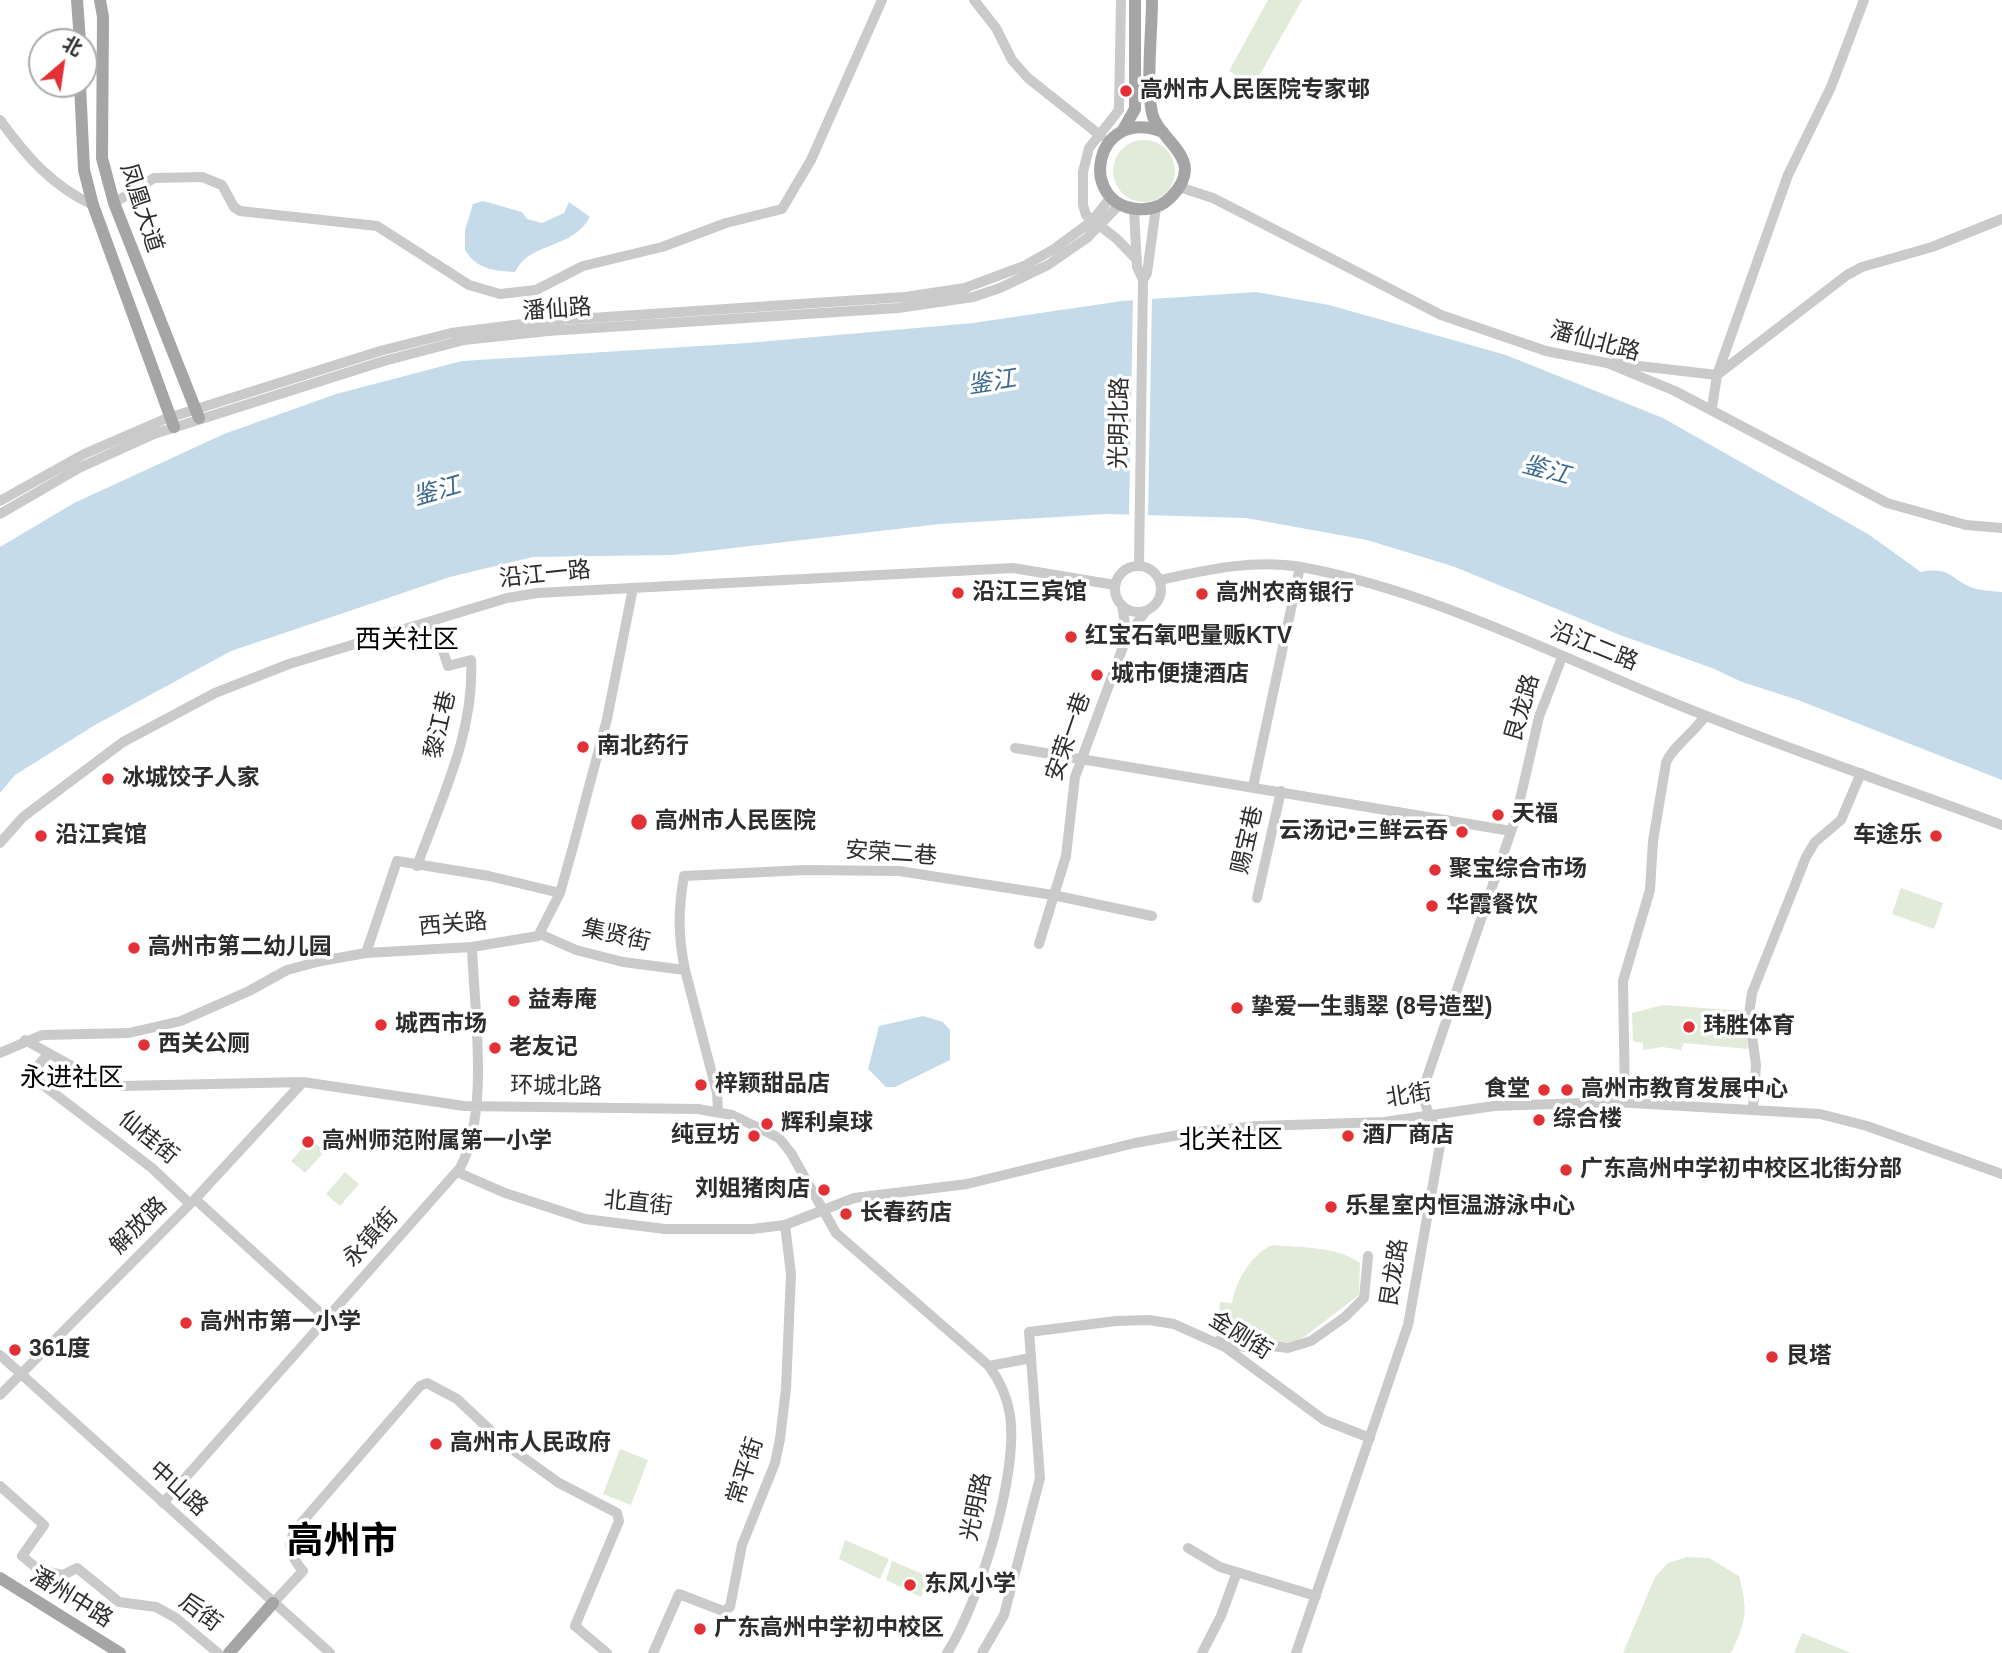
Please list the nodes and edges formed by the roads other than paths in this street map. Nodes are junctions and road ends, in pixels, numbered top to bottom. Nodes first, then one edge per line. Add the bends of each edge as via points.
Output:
1 (76, 0) edge
2 (100, 0) edge
3 (882, 0) edge
4 (974, 0) edge
5 (1121, 0) edge
6 (1135, 0) edge
7 (1152, 0) edge
8 (1864, 0) edge
9 (79, 28) edge
10 (81, 98) edge
11 (0, 120) edge
12 (1123, 130) junction
13 (1163, 132) junction
14 (1103, 138) junction
15 (1179, 187) junction
16 (1115, 200) junction
17 (114, 203) junction
18 (93, 205) junction
19 (1156, 207) junction
20 (1134, 209) junction
21 (2002, 219) edge
22 (1095, 224) junction
23 (1137, 260) junction
24 (1143, 280) junction
25 (1607, 363) junction
26 (1717, 375) junction
27 (1712, 408) junction
28 (197, 413) junction
29 (172, 422) junction
30 (0, 501) edge
31 (0, 514) edge
32 (2002, 528) edge
33 (1139, 566) junction
34 (1300, 567) junction
35 (1160, 580) junction
36 (1115, 586) junction
37 (633, 588) junction
38 (1122, 606) junction
39 (1146, 611) junction
40 (433, 621) junction
41 (1127, 636) junction
42 (1562, 657) junction
43 (1705, 716) junction
44 (1015, 748) dead end
45 (1081, 761) junction
46 (1861, 773) junction
47 (1253, 787) junction
48 (1281, 791) junction
49 (2002, 825) edge
50 (1511, 831) junction
51 (0, 843) edge
52 (416, 866) junction
53 (684, 876) joint
54 (559, 893) junction
55 (1053, 895) junction
56 (1257, 898) dead end
57 (1152, 916) dead end
58 (540, 934) junction
59 (1039, 944) dead end
60 (472, 947) junction
61 (366, 953) junction
62 (685, 970) junction
63 (25, 1040) junction
64 (0, 1053) edge
65 (48, 1054) junction
66 (303, 1082) junction
67 (1625, 1102) junction
68 (478, 1106) junction
69 (1753, 1108) junction
70 (718, 1111) junction
71 (1428, 1114) junction
72 (457, 1172) junction
73 (2002, 1174) edge
74 (193, 1201) junction
75 (821, 1210) junction
76 (785, 1225) junction
77 (1368, 1256) dead end
78 (327, 1319) junction
79 (1216, 1341) junction
80 (0, 1355) edge
81 (1031, 1358) junction
82 (989, 1366) junction
83 (20, 1374) junction
84 (0, 1395) edge
85 (1370, 1438) junction
86 (0, 1486) edge
87 (163, 1503) junction
88 (1188, 1548) dead end
89 (1237, 1572) junction
90 (0, 1578) edge
91 (1316, 1596) junction
92 (273, 1603) junction
93 (120, 1653) edge
94 (218, 1653) edge
95 (229, 1653) edge
96 (330, 1653) edge
97 (607, 1653) edge
98 (653, 1653) edge
99 (947, 1653) edge
100 (982, 1653) edge
101 (1202, 1653) edge
102 (1296, 1653) edge

1 - 9 main road
2 - 17 main road, 凤凰大道 via 103,158
3 - 17 street via 816,149 782,209 583,267 536,290 500,293 468,285 387,231 366,223 240,211 222,185 211,178 154,178
4 - 14 street via 1028,78
5 - 14 street via 1119,110
6 - 12 main road via 1135,108
7 - 13 main road via 1151,111
8 - 26 street via 1831,87 1788,175
10 - 18 main road, 凤凰大道 via 83,159
11 - 18 street via 38,168
12 - 13 main road via 1150,127
12 - 14 main road
13 - 15 main road via 1182,157
14 - 16 main road via 1100,175
14 - 22 street via 1089,148 1083,172 1083,205
15 - 19 main road
15 - 25 street, 潘仙北路 via 1213,198 1441,315 1546,351
16 - 20 main road
16 - 22 street, 潘仙路
17 - 28 main road, 凤凰大道
18 - 29 main road, 凤凰大道
19 - 20 main road
19 - 24 street, 光明北路
20 - 23 street, 光明北路
21 - 26 street via 1847,275
22 - 23 street
22 - 28 street, 潘仙路 via 1073,249 1021,279 948,303 464,340
23 - 24 street, 光明北路
24 - 33 street, 光明北路
25 - 26 street
25 - 27 street, 潘仙北路
26 - 27 street
27 - 32 street, 潘仙北路 via 1887,503 1966,525
28 - 29 street, 潘仙路
29 - 30 street, 潘仙路 via 85,454
29 - 31 street, 潘仙路
33 - 35 street via 1152,570
33 - 36 street via 1121,573
34 - 35 street, 沿江二路 via 1242,564
34 - 42 street, 沿江二路 via 1409,597
34 - 47 street
35 - 39 street via 1158,602
36 - 37 street, 沿江一路 via 1013,568
36 - 38 street
37 - 40 street, 沿江一路 via 537,593 486,603
37 - 54 street via 607,719
38 - 39 street via 1133,612
38 - 41 street
39 - 41 street
40 - 51 street, 沿江一路 via 289,664 215,693 123,742 23,817
40 - 52 street, 黎江巷 via 448,666 471,660 471,702 454,765
41 - 45 street, 安荣一巷
42 - 43 street, 沿江二路
42 - 50 street, 艮龙路 via 1541,710
43 - 46 street, 沿江二路
43 - 67 street via 1666,763 1650,890 1623,981
44 - 45 street
45 - 47 street
45 - 55 street, 安荣一巷 via 1071,794 1066,856
46 - 49 street, 沿江二路
46 - 69 street via 1841,820 1815,842 1806,857 1752,993
47 - 48 street
48 - 50 street
48 - 56 street, 赐宝巷
50 - 71 street, 艮龙路 via 1426,1079 1423,1094
52 - 54 street via 489,876
52 - 61 street via 395,864
53 - 55 street, 安荣二巷 via 899,871
53 - 62 street, 集贤街 via 678,938
54 - 58 street
55 - 57 street
55 - 59 street, 安荣一巷
58 - 60 street, 西关路
58 - 62 street, 集贤街 via 576,950 623,962
60 - 61 street, 西关路
60 - 68 street, 永镇街
61 - 63 street, 西关路 via 287,970 181,1021 128,1033 62,1033
62 - 70 street, 集贤街
63 - 64 street, 西关路
63 - 65 street, 环城北路
65 - 66 street, 环城北路 via 90,1076 122,1086
65 - 74 street, 仙桂街 via 30,1075
66 - 68 street, 环城北路
66 - 74 street, 解放路
67 - 69 street, 北街
67 - 71 street, 北街 via 1494,1105
68 - 70 street, 环城北路
68 - 72 street, 永镇街 via 468,1152
69 - 73 street, 北街 via 1847,1120
70 - 75 street, 环城北路 via 749,1121 785,1143
71 - 75 street, 北街 via 1384,1122 1195,1132 967,1184 854,1198
71 - 85 street, 艮龙路 via 1437,1129 1439,1153 1413,1300
72 - 76 street, 北直街 via 561,1213 609,1224 682,1230
72 - 78 street, 永镇街
74 - 78 street, 仙桂街
74 - 83 street, 解放路
75 - 76 street, 北直街
75 - 82 street, 环城北路 via 844,1241
76 - 98 street, 常平街 via 790,1279 786,1389 775,1464 742,1545 730,1607 723,1611 678,1594
77 - 79 street via 1364,1298 1311,1341 1294,1348 1262,1345 1253,1349
78 - 87 street, 永镇街
79 - 81 street, 金刚街 via 1174,1324 1116,1321 1029,1332
79 - 85 street, 金刚街 via 1324,1420
80 - 83 street, 中山路
81 - 82 street
81 - 100 street via 1040,1478 1005,1613
82 - 99 street, 光明路 via 1009,1406 1010,1448 982,1578 971,1610
83 - 84 street, 解放路
83 - 87 street, 中山路
85 - 91 street, 艮龙路
86 - 94 street, 后街 via 44,1525 22,1556 34,1567 63,1575 77,1568 119,1602 156,1608 176,1618
87 - 92 street, 中山路
88 - 89 street
89 - 91 street
89 - 101 street
90 - 93 main road, 潘州中路
91 - 102 street, 艮龙路
92 - 95 main road
92 - 96 street, 中山路
92 - 97 street via 303,1571 290,1548 296,1530 427,1383 449,1392 506,1445 559,1483 619,1515 575,1627

